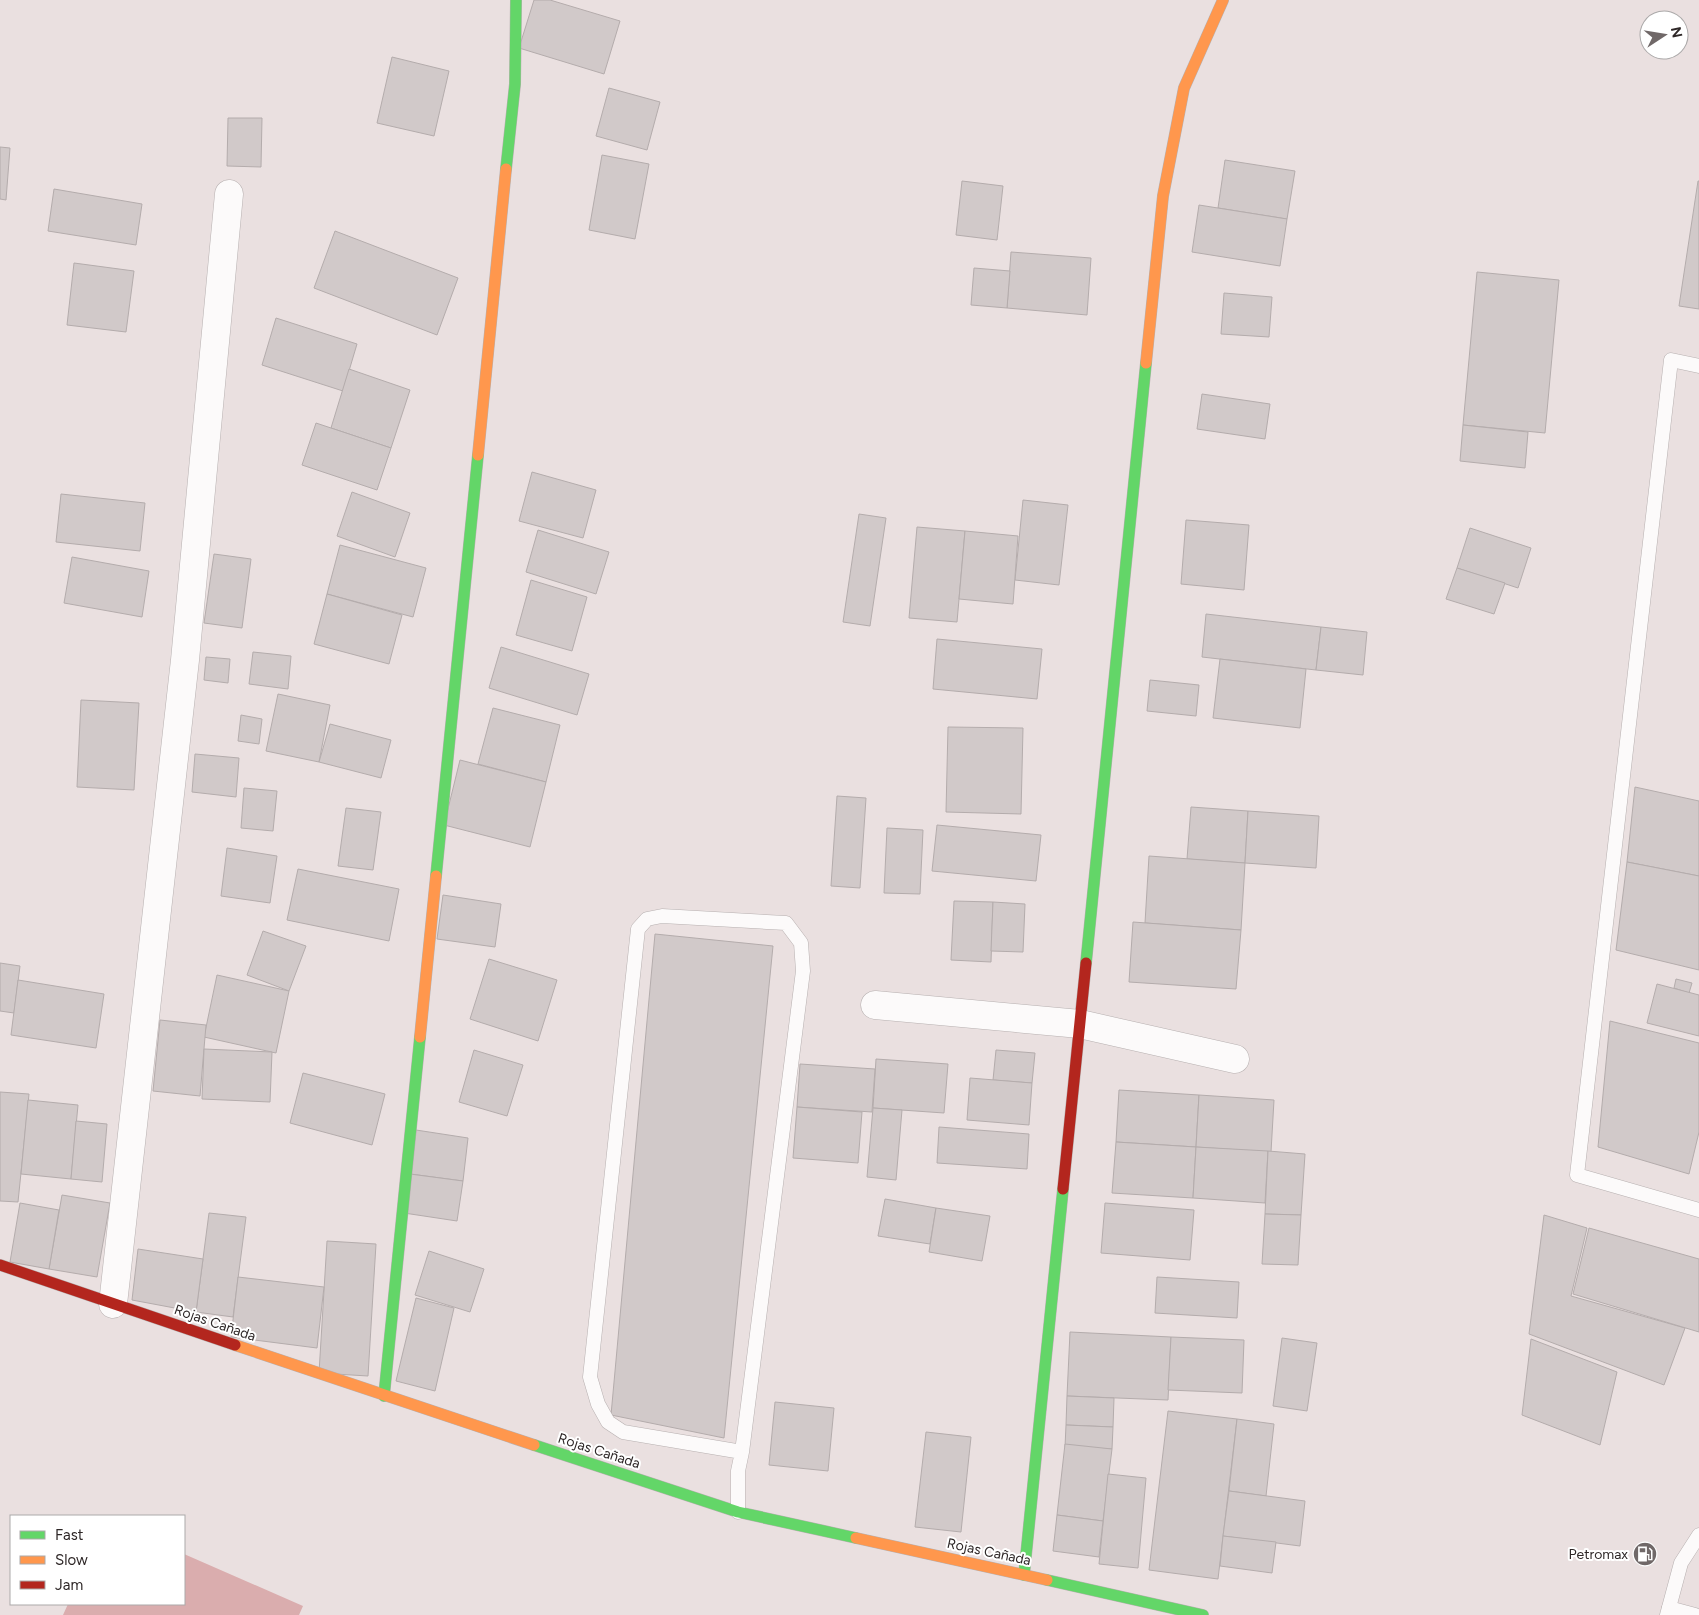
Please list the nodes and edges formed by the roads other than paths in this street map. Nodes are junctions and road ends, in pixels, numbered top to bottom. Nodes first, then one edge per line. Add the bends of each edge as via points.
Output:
1 (516, 0) edge
2 (1223, 0) edge
3 (229, 194) dead end
4 (1699, 366) edge
5 (875, 1005) dead end
6 (1080, 1024) junction
7 (1235, 1059) dead end
8 (1699, 1210) edge
9 (0, 1265) edge
10 (114, 1304) junction
11 (384, 1396) junction
12 (742, 1452) junction
13 (738, 1512) junction
14 (1699, 1534) edge
15 (1024, 1575) junction
16 (1668, 1612) edge
17 (1203, 1615) edge
18 (1695, 1615) edge

1 - 11 street via 515,84
2 - 6 street via 1184,88 1163,196
3 - 10 street via 185,660
4 - 8 lane via 1671,360 1577,1175
5 - 6 street
6 - 7 street
6 - 15 street
9 - 10 street, Rojas Cañada
10 - 11 street, Rojas Cañada
11 - 13 street, Rojas Cañada
12 - 12 lane via 803,971 801,943 786,923 662,916 647,919 638,929 590,1378 608,1422 623,1432
12 - 13 lane via 738,1471
13 - 15 street, Rojas Cañada
14 - 16 lane via 1681,1563
15 - 17 street, Rojas Cañada
16 - 18 lane

